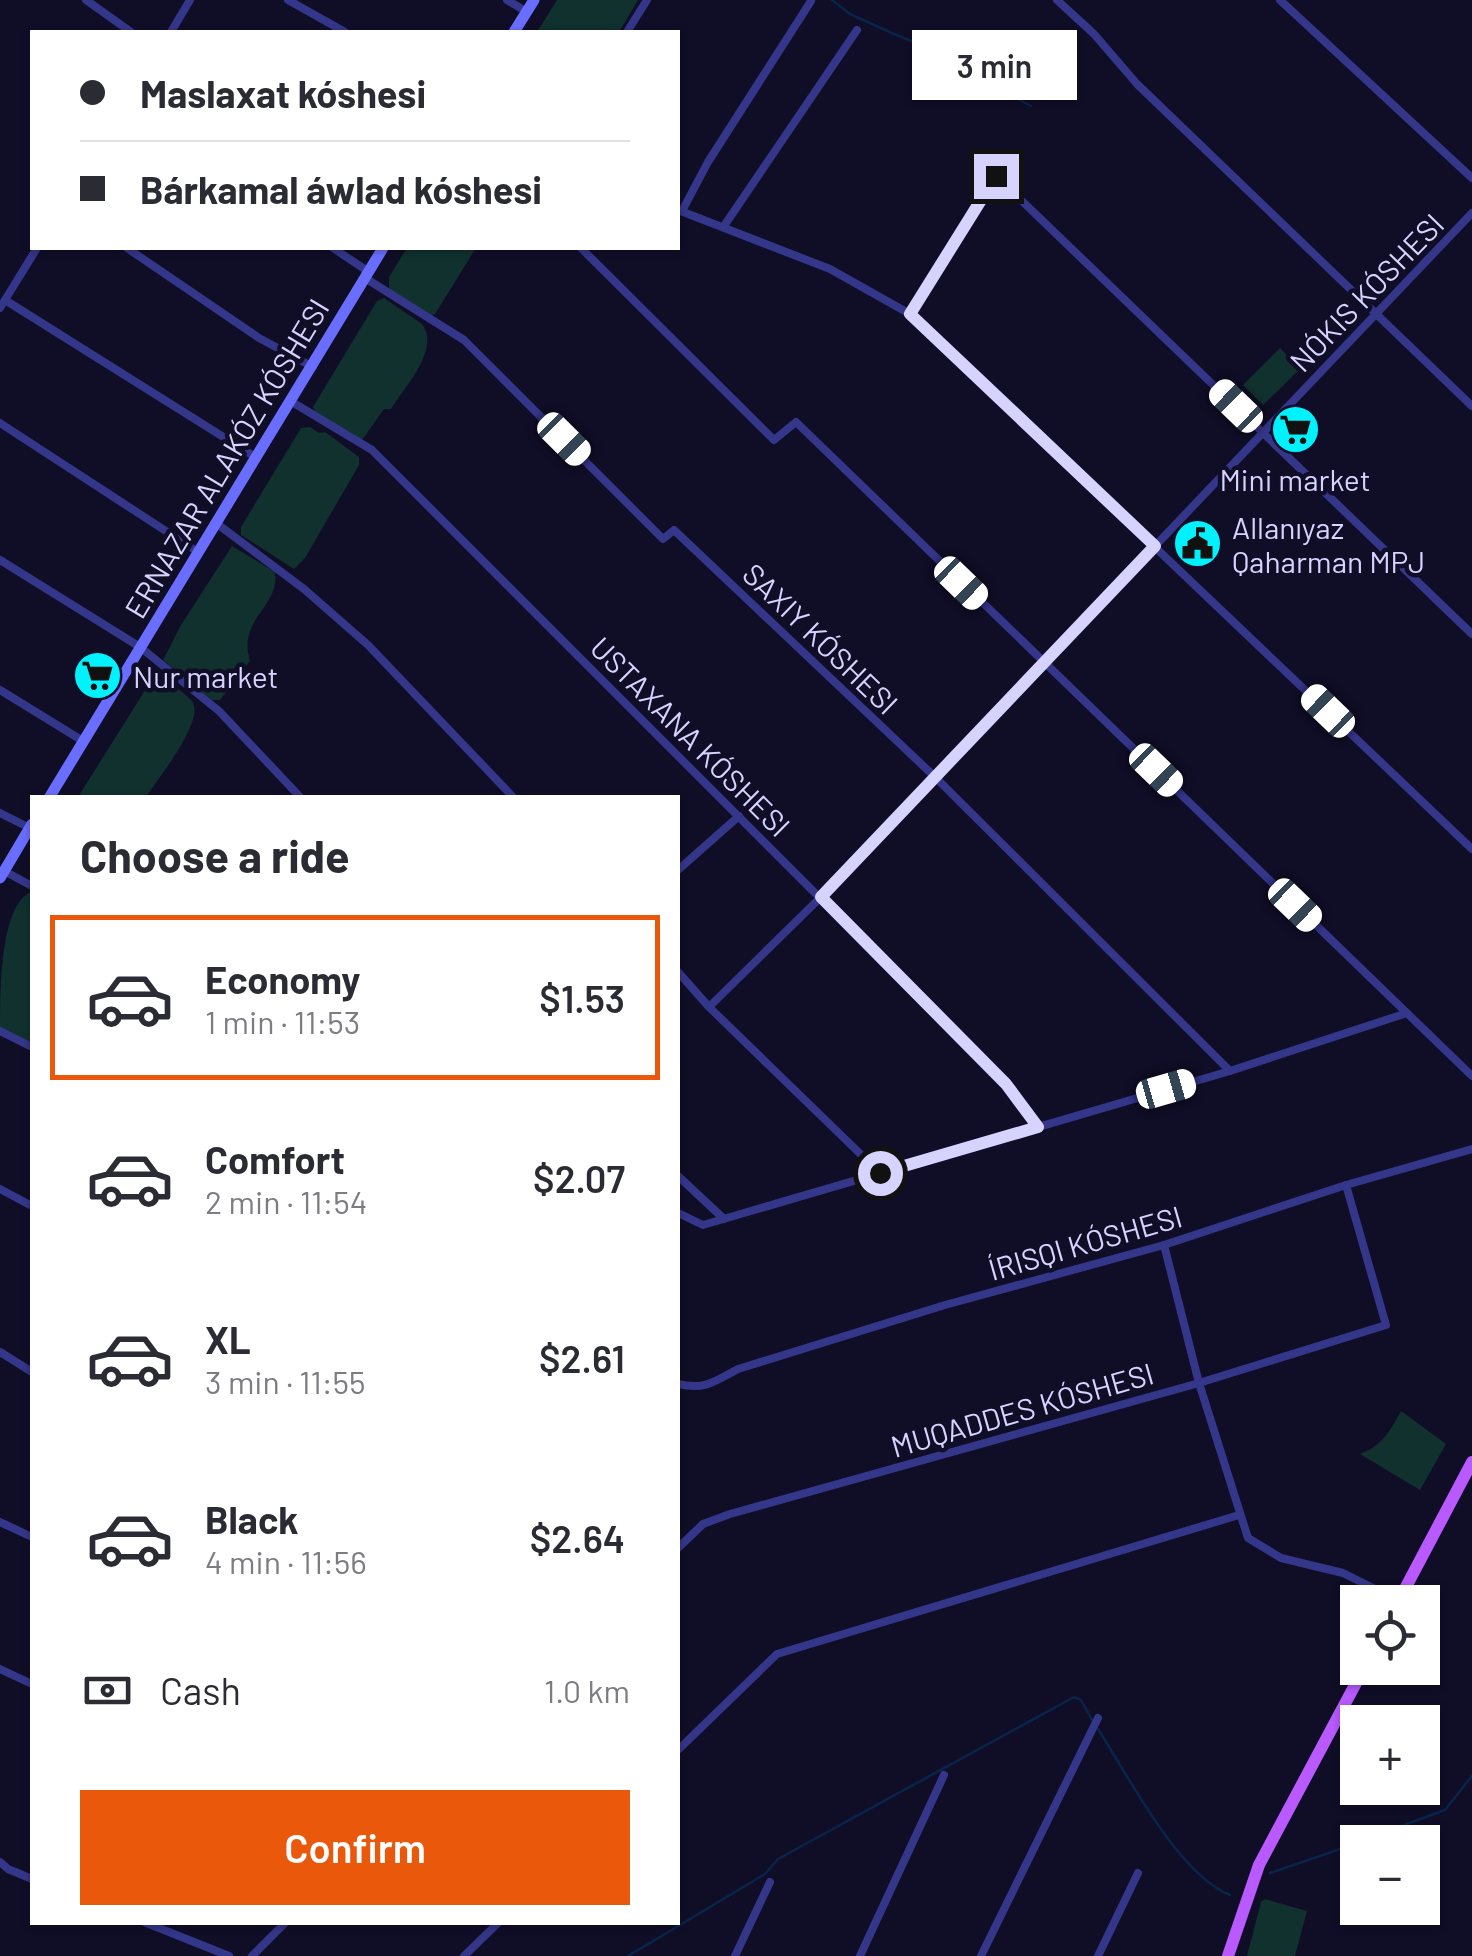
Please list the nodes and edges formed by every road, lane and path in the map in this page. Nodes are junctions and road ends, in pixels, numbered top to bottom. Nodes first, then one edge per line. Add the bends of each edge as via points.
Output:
1 (86, 0) edge
2 (190, 0) edge
3 (288, 0) edge
4 (507, 0) edge
5 (647, 0) edge
6 (1057, 0) edge
7 (1280, 0) edge
8 (811, 2) edge
9 (530, 6) edge
10 (127, 30) edge
11 (172, 30) edge
12 (341, 30) edge
13 (515, 30) edge
14 (628, 30) edge
15 (856, 30) dead end
16 (1472, 178) edge
17 (680, 211) edge
18 (1472, 213) edge
19 (724, 226) junction
20 (36, 250) edge
21 (131, 250) edge
22 (336, 250) edge
23 (383, 250) edge
24 (583, 250) edge
25 (367, 275) junction
26 (2, 304) edge
27 (1376, 312) junction
28 (910, 314) junction
29 (314, 367) junction
30 (292, 402) junction
31 (1472, 406) edge
32 (0, 423) edge
33 (1263, 432) junction
34 (257, 458) junction
35 (216, 523) junction
36 (1155, 546) junction
37 (198, 552) junction
38 (0, 560) edge
39 (1472, 634) edge
40 (140, 647) junction
41 (1044, 663) junction
42 (0, 690) edge
43 (83, 740) junction
44 (935, 777) junction
45 (51, 795) edge
46 (298, 795) edge
47 (511, 795) edge
48 (0, 813) edge
49 (739, 816) junction
50 (30, 826) edge
51 (30, 828) edge
52 (1472, 849) edge
53 (680, 868) edge
54 (2, 874) edge
55 (30, 885) edge
56 (821, 897) junction
57 (680, 974) edge
58 (709, 1007) junction
59 (1407, 1013) junction
60 (0, 1031) edge
61 (30, 1046) edge
62 (1230, 1070) junction
63 (1472, 1076) edge
64 (1038, 1127) junction
65 (1472, 1149) edge
66 (880, 1173) junction
67 (680, 1178) edge
68 (1346, 1185) junction
69 (0, 1189) edge
70 (30, 1205) edge
71 (680, 1214) edge
72 (724, 1219) junction
73 (1164, 1245) junction
74 (0, 1352) edge
75 (30, 1371) edge
76 (1198, 1383) junction
77 (680, 1384) edge
78 (1472, 1462) edge
79 (1239, 1514) junction
80 (0, 1522) edge
81 (30, 1537) edge
82 (680, 1546) edge
83 (1365, 1585) edge
84 (1408, 1585) edge
85 (0, 1669) edge
86 (30, 1683) edge
87 (1355, 1685) edge
88 (1098, 1718) dead end
89 (680, 1748) edge
90 (944, 1774) dead end
91 (0, 1862) edge
92 (1138, 1872) dead end
93 (30, 1878) edge
94 (770, 1882) dead end
95 (152, 1925) edge
96 (283, 1925) edge
97 (496, 1925) edge
98 (863, 1955) edge
99 (229, 1956) edge
100 (252, 1956) edge
101 (464, 1956) edge
102 (735, 1956) edge
103 (981, 1956) edge
104 (1098, 1956) edge
105 (1228, 1956) edge

1 - 10 street
2 - 11 street
3 - 12 street
4 - 9 street
5 - 14 street
6 - 27 street
7 - 16 street
8 - 17 street
9 - 13 main road
15 - 19 street
17 - 19 street
18 - 27 street, NÓKIS KÓSHESI
19 - 28 street via 830,269
20 - 26 street
21 - 29 street via 259,338
22 - 25 street
23 - 25 main road, ERNAZAR ALAKÓZ KÓSHESI
24 - 41 street via 774,440 796,422
25 - 29 main road, ERNAZAR ALAKÓZ KÓSHESI
25 - 44 street via 464,340 663,539 674,530
26 - 34 street
27 - 31 street
27 - 33 street, NÓKIS KÓSHESI
28 - 33 street via 996,176
28 - 36 street
29 - 30 main road, ERNAZAR ALAKÓZ KÓSHESI
30 - 34 main road, ERNAZAR ALAKÓZ KÓSHESI
30 - 49 street, USTAXANA KÓSHESI via 372,450
32 - 37 street
33 - 36 street, NÓKIS KÓSHESI
33 - 39 street
34 - 35 main road, ERNAZAR ALAKÓZ KÓSHESI
35 - 37 main road, ERNAZAR ALAKÓZ KÓSHESI
35 - 47 street via 368,645
36 - 41 street, NÓKIS KÓSHESI
36 - 52 street
37 - 40 main road, ERNAZAR ALAKÓZ KÓSHESI
38 - 40 street
40 - 43 main road, ERNAZAR ALAKÓZ KÓSHESI
40 - 46 street via 219,711
41 - 44 street, NÓKIS KÓSHESI
41 - 59 street
42 - 43 street
43 - 45 main road, ERNAZAR ALAKÓZ KÓSHESI
44 - 56 street, NÓKIS KÓSHESI
44 - 62 street
48 - 50 street
49 - 53 street
49 - 56 street, USTAXANA KÓSHESI
51 - 54 main road
54 - 55 street
56 - 58 street, NÓKIS KÓSHESI
56 - 64 street, USTAXANA KÓSHESI via 1006,1084
57 - 58 street
58 - 66 street
59 - 62 street
59 - 63 street
60 - 61 street
62 - 64 street
64 - 66 street
65 - 68 street
66 - 72 street
67 - 72 street
68 - 73 street
68 - 76 street, MUQADDES KÓSHESI via 1386,1325
69 - 70 street
71 - 72 street via 702,1225
73 - 76 street
73 - 77 street via 889,1322 738,1369 712,1384
74 - 75 street
76 - 79 street
76 - 82 street, MUQADDES KÓSHESI via 730,1514 702,1524
78 - 84 main road
79 - 83 street via 1248,1538 1263,1550
79 - 89 street via 777,1654
80 - 81 street
85 - 86 street
87 - 105 main road via 1259,1865
88 - 103 street
90 - 98 street
91 - 93 street
92 - 104 street
94 - 102 street
95 - 99 street
96 - 100 street
97 - 101 street

